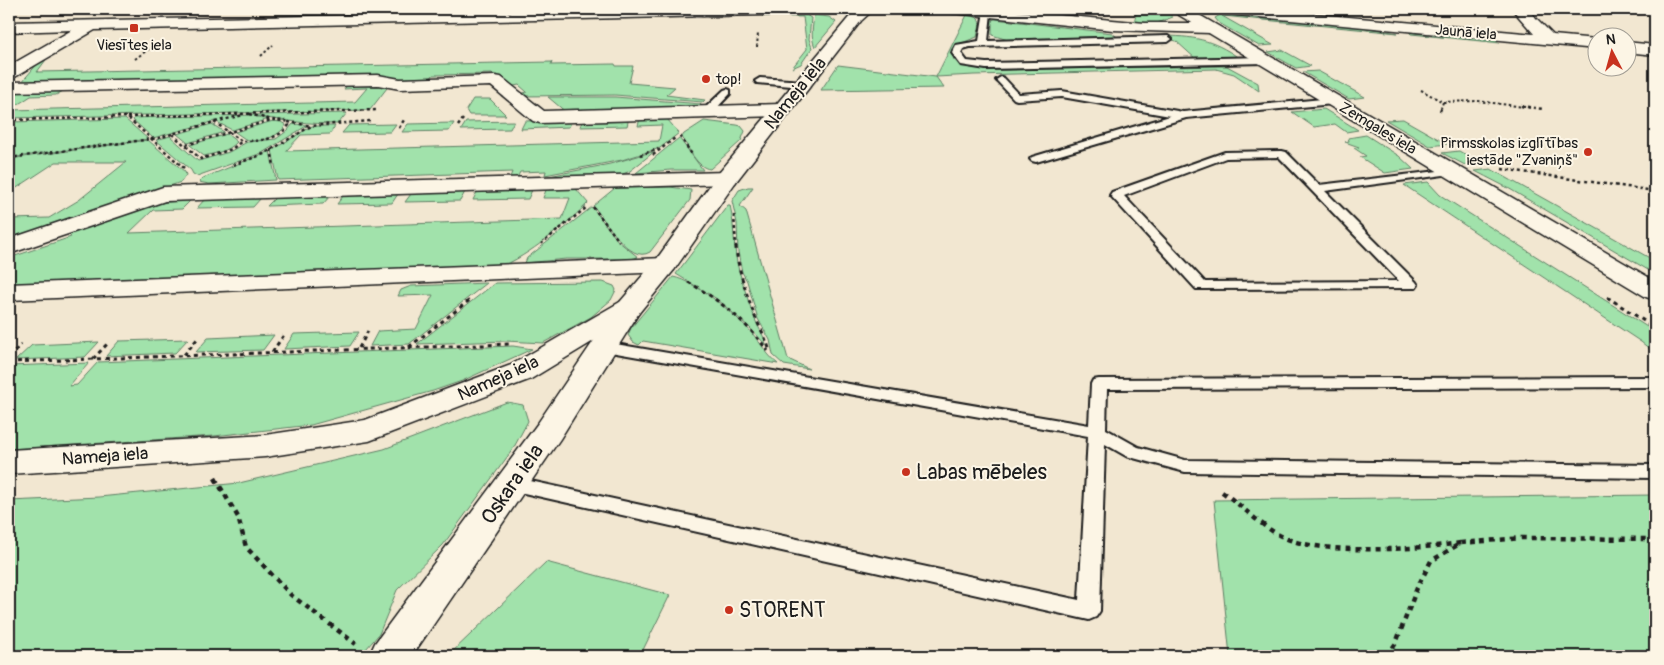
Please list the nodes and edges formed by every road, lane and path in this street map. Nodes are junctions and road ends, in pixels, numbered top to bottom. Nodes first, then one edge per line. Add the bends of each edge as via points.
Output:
1 (850, 9) edge
2 (867, 9) edge
3 (953, 9) edge
4 (1179, 9) edge
5 (1186, 9) edge
6 (1519, 9) edge
7 (535, 12) edge
8 (987, 13) junction
9 (94, 18) junction
10 (1213, 18) edge
11 (9, 27) edge
12 (758, 33) dead end
13 (1133, 34) junction
14 (1168, 39) dead end
15 (1548, 39) junction
16 (983, 43) junction
17 (1586, 43) edge
18 (152, 45) dead end
19 (756, 47) dead end
20 (1636, 48) edge
21 (1655, 50) edge
22 (135, 59) dead end
23 (1265, 60) junction
24 (9, 73) edge
25 (1001, 80) dead end
26 (760, 81) dead end
27 (803, 84) junction
28 (9, 87) edge
29 (1421, 90) dead end
30 (727, 92) dead end
31 (1333, 101) junction
32 (1443, 102) junction
33 (1543, 109) dead end
34 (378, 110) dead end
35 (781, 110) junction
36 (1440, 111) dead end
37 (707, 112) junction
38 (664, 113) junction
39 (248, 114) junction
40 (1184, 115) junction
41 (127, 117) junction
42 (463, 119) dead end
43 (9, 120) edge
44 (274, 120) junction
45 (404, 120) dead end
46 (370, 121) dead end
47 (214, 122) junction
48 (288, 122) junction
49 (344, 124) junction
50 (311, 126) junction
51 (458, 126) dead end
52 (399, 128) dead end
53 (340, 130) dead end
54 (229, 132) junction
55 (172, 134) junction
56 (680, 134) junction
57 (151, 139) junction
58 (242, 141) junction
59 (185, 145) junction
60 (9, 158) edge
61 (1036, 159) dead end
62 (228, 167) dead end
63 (1497, 169) dead end
64 (1450, 171) junction
65 (727, 178) junction
66 (621, 181) junction
67 (571, 182) junction
68 (1316, 189) junction
69 (1655, 191) edge
70 (204, 193) junction
71 (591, 204) junction
72 (9, 247) edge
73 (665, 265) junction
74 (507, 271) junction
75 (9, 292) edge
76 (1655, 292) edge
77 (629, 308) junction
78 (368, 331) dead end
79 (284, 335) dead end
80 (198, 338) dead end
81 (109, 342) dead end
82 (21, 345) dead end
83 (409, 347) junction
84 (562, 347) junction
85 (604, 347) junction
86 (358, 349) junction
87 (272, 352) junction
88 (184, 355) junction
89 (9, 357) edge
90 (93, 359) junction
91 (9, 362) edge
92 (1655, 382) edge
93 (1096, 432) junction
94 (198, 450) junction
95 (9, 462) edge
96 (1655, 472) edge
97 (512, 484) junction
98 (1214, 488) dead end
99 (1655, 539) edge
100 (1462, 543) junction
101 (375, 652) edge
102 (1387, 656) edge

1 - 7 street
2 - 27 street, Nameja iela via 856,18
3 - 8 street
4 - 5 street
4 - 10 street, Zemgales iela
6 - 15 street
7 - 9 street
8 - 13 street
8 - 16 lane
9 - 11 street via 75,24
9 - 24 street
10 - 13 street
10 - 15 street, Jaunā iela
10 - 23 street, Zemgales iela
12 - 19 path
13 - 14 lane
13 - 16 lane
15 - 17 street, Jaunā iela
16 - 23 lane via 961,45 956,51 957,56 964,63 992,66
18 - 22 path
20 - 21 street
23 - 31 street, Zemgales iela
25 - 40 lane via 1017,97 1062,94
26 - 27 lane
27 - 35 street, Nameja iela
28 - 38 street via 495,81 540,116
29 - 32 path
30 - 37 lane
31 - 40 lane
31 - 64 street, Zemgales iela
32 - 33 path via 1478,100
32 - 36 path
34 - 39 path
35 - 37 street
35 - 65 street, Nameja iela
37 - 38 street
37 - 56 path
38 - 56 path
39 - 41 path
39 - 44 path
39 - 47 path
40 - 61 lane
41 - 43 path
41 - 57 path
42 - 51 path
44 - 48 path
44 - 54 path
45 - 52 path
46 - 49 path
47 - 54 path
47 - 55 path
48 - 50 path
48 - 58 path via 288,127 276,137
49 - 50 path
49 - 53 path
50 - 62 path via 264,154
54 - 58 path
54 - 59 path
55 - 57 path
55 - 59 path
56 - 65 path via 704,169
56 - 66 path
57 - 60 path
57 - 70 path via 187,171
58 - 59 path via 232,150 201,159
63 - 69 path
64 - 68 lane
64 - 76 street, Zemgales iela
65 - 66 street
65 - 73 street, Nameja iela
65 - 73 path via 736,224 736,252 771,356 754,333 724,306 704,291 674,276
66 - 67 street
67 - 70 street
67 - 71 path
68 - 68 lane via 1410,285 1201,286 1116,195 1226,155 1282,154
70 - 72 street via 163,194
71 - 73 path via 625,247
71 - 74 path
73 - 74 street
73 - 77 street, Nameja iela
74 - 75 street
74 - 83 path
77 - 84 street, Nameja iela
77 - 85 street, Oskara iela
78 - 86 path
79 - 87 path
80 - 88 path
81 - 90 path
82 - 89 path
83 - 84 path via 532,343
83 - 86 path
84 - 94 street, Nameja iela via 521,372 369,430 265,446
85 - 93 lane
85 - 97 street, Oskara iela
86 - 87 path
87 - 88 path
88 - 90 path
90 - 91 path
92 - 93 lane via 1099,384
93 - 96 lane via 1132,452 1185,466
93 - 97 lane via 1088,611
94 - 95 street, Nameja iela
94 - 101 path via 238,517 246,547 291,595 344,637
97 - 101 street, Oskara iela
98 - 100 path via 1235,500 1271,531 1318,548 1425,548
99 - 100 path via 1522,538
100 - 102 path via 1431,561 1396,643

